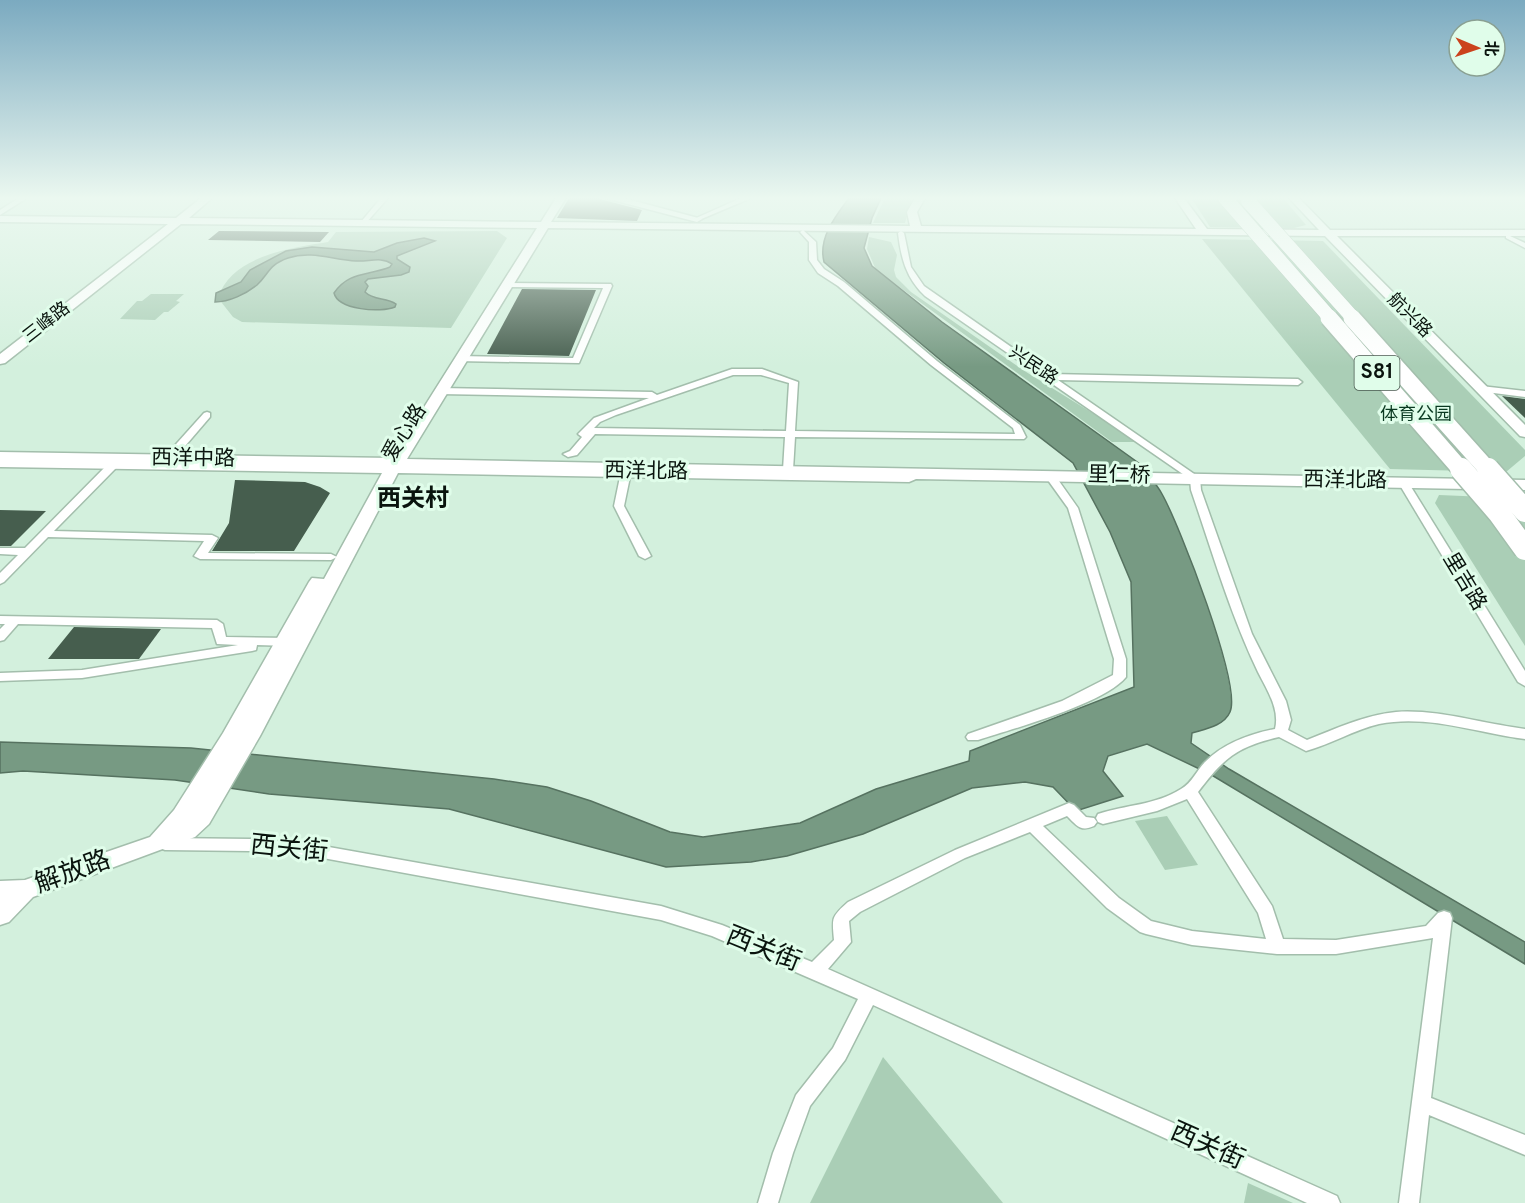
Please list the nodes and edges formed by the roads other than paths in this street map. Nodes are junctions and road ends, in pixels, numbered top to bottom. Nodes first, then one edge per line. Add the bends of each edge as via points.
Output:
1 (137, 254) edge
2 (519, 254) edge
3 (523, 254) edge
4 (813, 254) edge
5 (904, 254) edge
6 (1274, 254) edge
7 (1295, 254) edge
8 (1347, 254) edge
9 (507, 285) junction
10 (459, 359) junction
11 (0, 360) edge
12 (1049, 377) junction
13 (1298, 382) dead end
14 (1480, 388) junction
15 (440, 391) junction
16 (1525, 394) edge
17 (652, 396) dead end
18 (207, 415) dead end
19 (1525, 433) edge
20 (791, 434) junction
21 (0, 456) edge
22 (564, 460) junction
23 (167, 461) junction
24 (0, 462) edge
25 (114, 464) junction
26 (389, 466) junction
27 (788, 470) junction
28 (626, 472) junction
29 (909, 474) junction
30 (1050, 476) junction
31 (1073, 476) joint
32 (1165, 477) joint
33 (1195, 478) junction
34 (1403, 482) junction
35 (1525, 484) edge
36 (1525, 511) edge
37 (47, 534) junction
38 (1525, 549) edge
39 (0, 551) edge
40 (29, 552) junction
41 (645, 556) dead end
42 (331, 558) junction
43 (0, 580) edge
44 (0, 620) edge
45 (15, 620) junction
46 (0, 637) edge
47 (291, 642) junction
48 (0, 677) edge
49 (1525, 682) edge
50 (1281, 732) junction
51 (1525, 734) edge
52 (973, 737) dead end
53 (1190, 792) junction
54 (1032, 825) junction
55 (155, 844) junction
56 (25, 890) junction
57 (0, 891) edge
58 (0, 915) edge
59 (1277, 946) junction
60 (815, 971) junction
61 (869, 995) junction
62 (1422, 1103) junction
63 (1525, 1145) edge
64 (768, 1203) edge
65 (1330, 1203) edge
66 (1409, 1203) edge

1 - 11 main road, 三峰路
2 - 26 main road, 爱心路
3 - 9 main road, 爱心路
4 - 20 street via 821,271 1017,427 1021,437
5 - 12 street, 兴民路 via 917,285
6 - 38 highway, S81, bridge via 1499,513
7 - 36 highway, S81, bridge
8 - 14 main road, 航兴路
9 - 10 main road, 爱心路
9 - 10 street via 608,286 576,361
10 - 15 main road, 爱心路
12 - 13 street
12 - 33 street, 兴民路
14 - 16 street
14 - 19 main road, 航兴路
15 - 17 street
15 - 26 main road, 爱心路
18 - 23 street
20 - 22 street via 592,431
20 - 22 street via 794,382 762,372 732,372 597,420
20 - 27 street
21 - 23 main road, 西洋中路
22 - 26 main road, 西洋北路
22 - 27 main road, 西洋北路
23 - 25 main road, 西洋中路
23 - 26 main road, 西洋中路
24 - 25 main road, 西洋中路
25 - 37 street
26 - 28 main road, 西洋北路
26 - 42 main road, 爱心路
26 - 47 main road, 爱心路
27 - 29 main road, 西洋北路
28 - 29 main road, 西洋北路
28 - 41 street via 619,506
29 - 30 main road, 西洋北路
30 - 31 main road, 西洋北路
30 - 52 street via 1073,508 1120,659 1119,677 1073,702
31 - 32 main road, 里仁桥
32 - 33 main road, 西洋北路
33 - 34 main road, 西洋北路
33 - 50 street via 1246,634 1279,701 1284,720
34 - 35 main road, 西洋北路
34 - 49 street, 里吉路
37 - 40 street
37 - 42 street via 212,538 200,556
39 - 40 street
40 - 43 street
42 - 47 main road, 爱心路
44 - 45 street
45 - 46 street
45 - 47 street via 217,624 221,641
47 - 48 street via 82,674
47 - 55 main road, 爱心路 via 241,736 191,817 187,831
50 - 51 street via 1306,746 1383,718 1406,717
50 - 53 street via 1233,748 1204,772
53 - 54 street via 1084,824 1069,809
53 - 59 street via 1266,911
54 - 59 street via 1113,903 1146,927 1192,938
54 - 60 street via 960,854 854,906 840,919 843,942
55 - 56 main road, 解放路
55 - 60 street, 西关街 via 187,842 312,850 650,911 716,930
56 - 57 main road
56 - 58 main road, 解放路
59 - 62 street via 1336,947 1431,932 1444,918
60 - 61 street, 西关街
61 - 64 street via 839,1054 803,1101
61 - 65 street, 西关街
62 - 63 street
62 - 66 street

